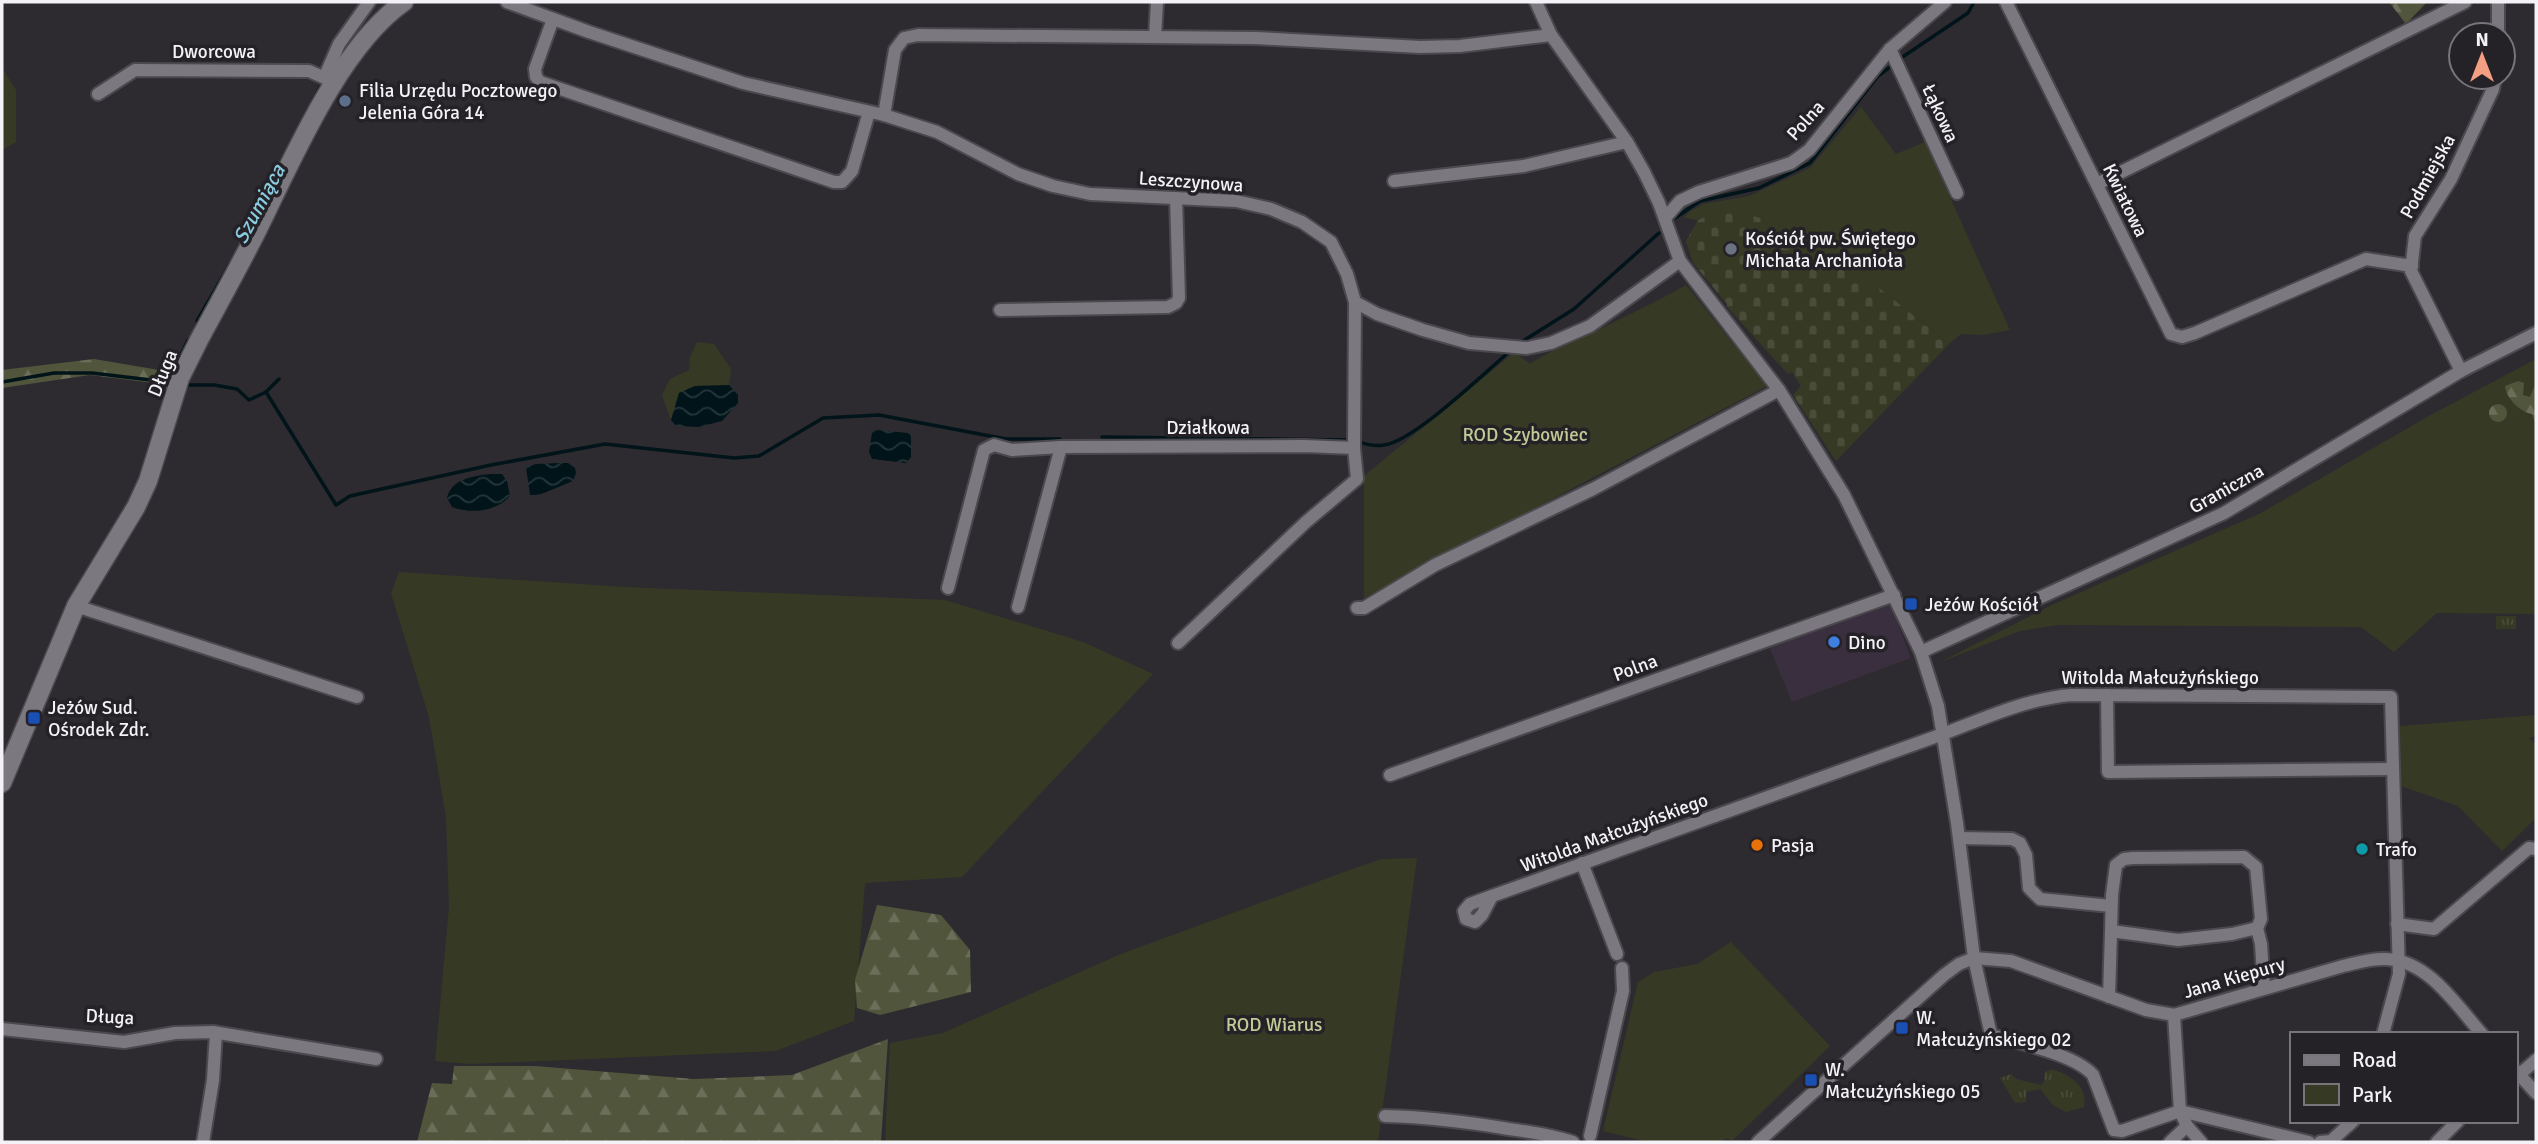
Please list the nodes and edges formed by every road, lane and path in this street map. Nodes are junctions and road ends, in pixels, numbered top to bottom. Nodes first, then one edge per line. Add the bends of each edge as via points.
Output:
1 (369, 2) edge
2 (404, 2) edge
3 (507, 2) edge
4 (1157, 2) edge
5 (1536, 2) edge
6 (1945, 2) edge
7 (2006, 2) edge
8 (2465, 2) edge
9 (2498, 2) edge
10 (553, 19) junction
11 (2498, 21) edge
12 (1551, 35) junction
13 (1155, 37) junction
14 (1890, 49) junction
15 (330, 79) junction
16 (2492, 91) edge
17 (98, 94) dead end
18 (869, 112) junction
19 (884, 115) junction
20 (1627, 142) junction
21 (1394, 181) dead end
22 (2097, 184) junction
23 (1956, 193) dead end
24 (1177, 198) junction
25 (1665, 218) junction
26 (1680, 261) junction
27 (2412, 265) junction
28 (1355, 302) junction
29 (1000, 310) dead end
30 (2536, 333) edge
31 (2461, 371) junction
32 (1779, 390) junction
33 (1355, 441) junction
34 (1061, 447) junction
35 (948, 588) dead end
36 (1894, 595) junction
37 (76, 606) junction
38 (1018, 607) dead end
39 (1357, 608) dead end
40 (1178, 643) dead end
41 (1921, 652) junction
42 (2107, 695) junction
43 (357, 697) dead end
44 (1942, 734) junction
45 (2392, 769) junction
46 (1390, 775) dead end
47 (2, 783) edge
48 (1959, 838) junction
49 (2532, 849) edge
50 (1582, 863) junction
51 (1492, 896) dead end
52 (2111, 906) junction
53 (2397, 924) junction
54 (2257, 928) junction
55 (2111, 931) junction
56 (1618, 954) dead end
57 (1974, 958) junction
58 (2398, 960) junction
59 (1622, 968) dead end
60 (2264, 988) junction
61 (2109, 997) junction
62 (2174, 1015) junction
63 (2, 1029) edge
64 (2384, 1032) edge
65 (2480, 1032) edge
66 (216, 1033) junction
67 (376, 1059) dead end
68 (2536, 1060) edge
69 (2517, 1072) edge
70 (2536, 1093) edge
71 (2180, 1111) junction
72 (1385, 1116) dead end
73 (2351, 1123) edge
74 (2456, 1123) edge
75 (2187, 1126) junction
76 (1589, 1140) edge
77 (203, 1142) edge
78 (1573, 1142) edge
79 (1758, 1142) edge
80 (2170, 1142) edge
81 (2201, 1142) edge
82 (2309, 1142) edge
83 (2320, 1142) edge
84 (2437, 1142) edge

1 - 15 street via 339,44
2 - 15 street, Długa via 382,19
3 - 10 street, Leszczynowa
4 - 13 street
5 - 12 street
6 - 14 street, Polna
7 - 22 street, Kwiatowa
8 - 22 street
9 - 11 street
10 - 18 street, Leszczynowa via 743,83
10 - 18 street via 536,69 540,82 834,182 842,182 852,171
12 - 13 street via 1420,47
12 - 20 street
13 - 19 street via 904,38 895,50
14 - 23 street, Łąkowa
14 - 25 street, Polna via 1809,149 1791,163 1699,192 1680,201
15 - 17 street, Dworcowa via 309,71 135,70
15 - 37 street, Długa via 180,378 136,507
16 - 27 street, Podmiejska via 2451,179 2415,236
18 - 19 street, Leszczynowa
19 - 24 street, Leszczynowa via 937,132 1018,174 1054,186 1090,194
20 - 21 street via 1524,166
20 - 25 street
22 - 27 street, Kwiatowa via 2171,334 2182,337 2366,259
24 - 28 street, Leszczynowa via 1236,201 1302,222 1331,242
24 - 29 street via 1176,303 1168,307
25 - 26 street
26 - 28 street via 1590,326 1527,348 1446,337
26 - 32 street
27 - 31 street
28 - 33 street
30 - 31 street, Graniczna
31 - 41 street, Graniczna via 2224,513
32 - 36 street via 1844,495
32 - 39 street
33 - 34 street, Działkowa via 1304,446
33 - 40 street via 1357,479
34 - 35 street, Działkowa via 1012,450 994,445 984,450
34 - 38 street
36 - 41 street
36 - 46 street, Polna
37 - 43 street
37 - 47 street, Długa
41 - 44 street
42 - 44 street, Witolda Małcużyńskiego via 2045,697
42 - 45 street, Witolda Małcużyńskiego via 2391,697
42 - 45 street via 2108,772
44 - 48 street
44 - 50 street, Witolda Małcużyńskiego
45 - 53 street, Witolda Małcużyńskiego
48 - 52 street via 2020,843 2026,855 2029,888 2040,899
48 - 57 street
49 - 53 street via 2434,929
50 - 51 street, Witolda Małcużyńskiego
50 - 56 street
52 - 54 street via 2116,865 2124,859 2244,857 2256,867 2261,919
52 - 55 street
53 - 58 street, Witolda Małcużyńskiego
54 - 55 street via 2178,940
54 - 60 street
55 - 61 street
57 - 61 street, Jana Kiepury via 2011,961
57 - 71 street via 1991,1035 2087,1068 2114,1130
57 - 79 street via 1944,975
58 - 60 street, Jana Kiepury via 2369,960
58 - 64 street, Witolda Małcużyńskiego via 2399,974
58 - 65 street via 2416,966 2432,979
59 - 76 street via 1623,991
60 - 62 street, Jana Kiepury
61 - 62 street, Jana Kiepury
62 - 71 street
63 - 66 street, Długa via 124,1042 175,1033
66 - 67 street, Długa
66 - 77 street
68 - 69 street
69 - 70 street
71 - 75 street
71 - 82 street
72 - 78 street via 1482,1125
73 - 83 street via 2331,1141
74 - 84 street
75 - 80 street
75 - 81 street

